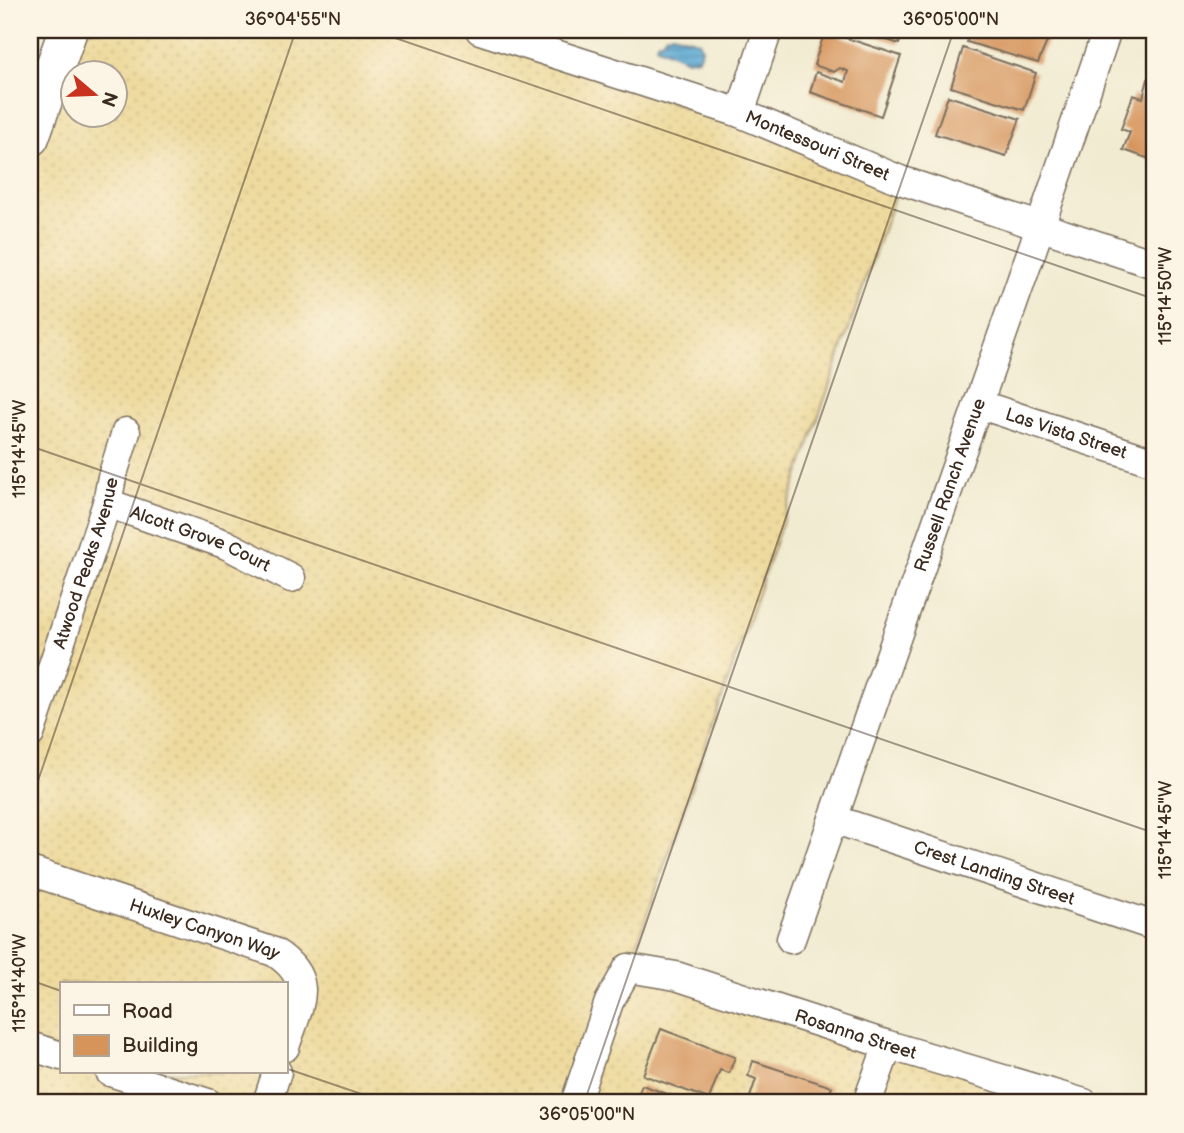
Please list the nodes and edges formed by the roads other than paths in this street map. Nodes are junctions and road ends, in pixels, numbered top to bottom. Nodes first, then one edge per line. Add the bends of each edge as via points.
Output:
1 (68, 30) edge
2 (480, 30) edge
3 (768, 30) edge
4 (1107, 30) edge
5 (740, 113) junction
6 (30, 137) edge
7 (1040, 227) junction
8 (1154, 264) edge
9 (978, 404) junction
10 (126, 432) dead end
11 (1154, 462) edge
12 (107, 503) junction
13 (291, 578) dead end
14 (30, 734) edge
15 (833, 819) junction
16 (30, 871) edge
17 (1154, 926) edge
18 (791, 939) dead end
19 (287, 1041) edge
20 (888, 1045) junction
21 (30, 1046) edge
22 (60, 1056) edge
23 (116, 1074) edge
24 (276, 1074) edge
25 (208, 1103) edge
26 (267, 1103) edge
27 (575, 1103) edge
28 (867, 1103) edge
29 (1084, 1103) edge

1 - 6 street
2 - 5 street, Montessouri Street
3 - 5 street
4 - 7 street, Russell Ranch Avenue
5 - 7 street, Montessouri Street via 900,180
7 - 8 street, Montessouri Street
7 - 9 street, Russell Ranch Avenue
9 - 11 street, Las Vista Street
9 - 15 street, Russell Ranch Avenue
10 - 12 street, Atwood Peaks Avenue
12 - 13 street, Alcott Grove Court via 225,544
12 - 14 street, Atwood Peaks Avenue
15 - 17 street, Crest Landing Street
15 - 18 street, Russell Ranch Avenue
16 - 19 street, Huxley Canyon Way via 274,952 288,961 302,986
20 - 27 street, Rosanna Street via 676,976 628,968 609,1002
20 - 28 street
20 - 29 street, Rosanna Street
21 - 22 street
23 - 25 street
24 - 26 street

